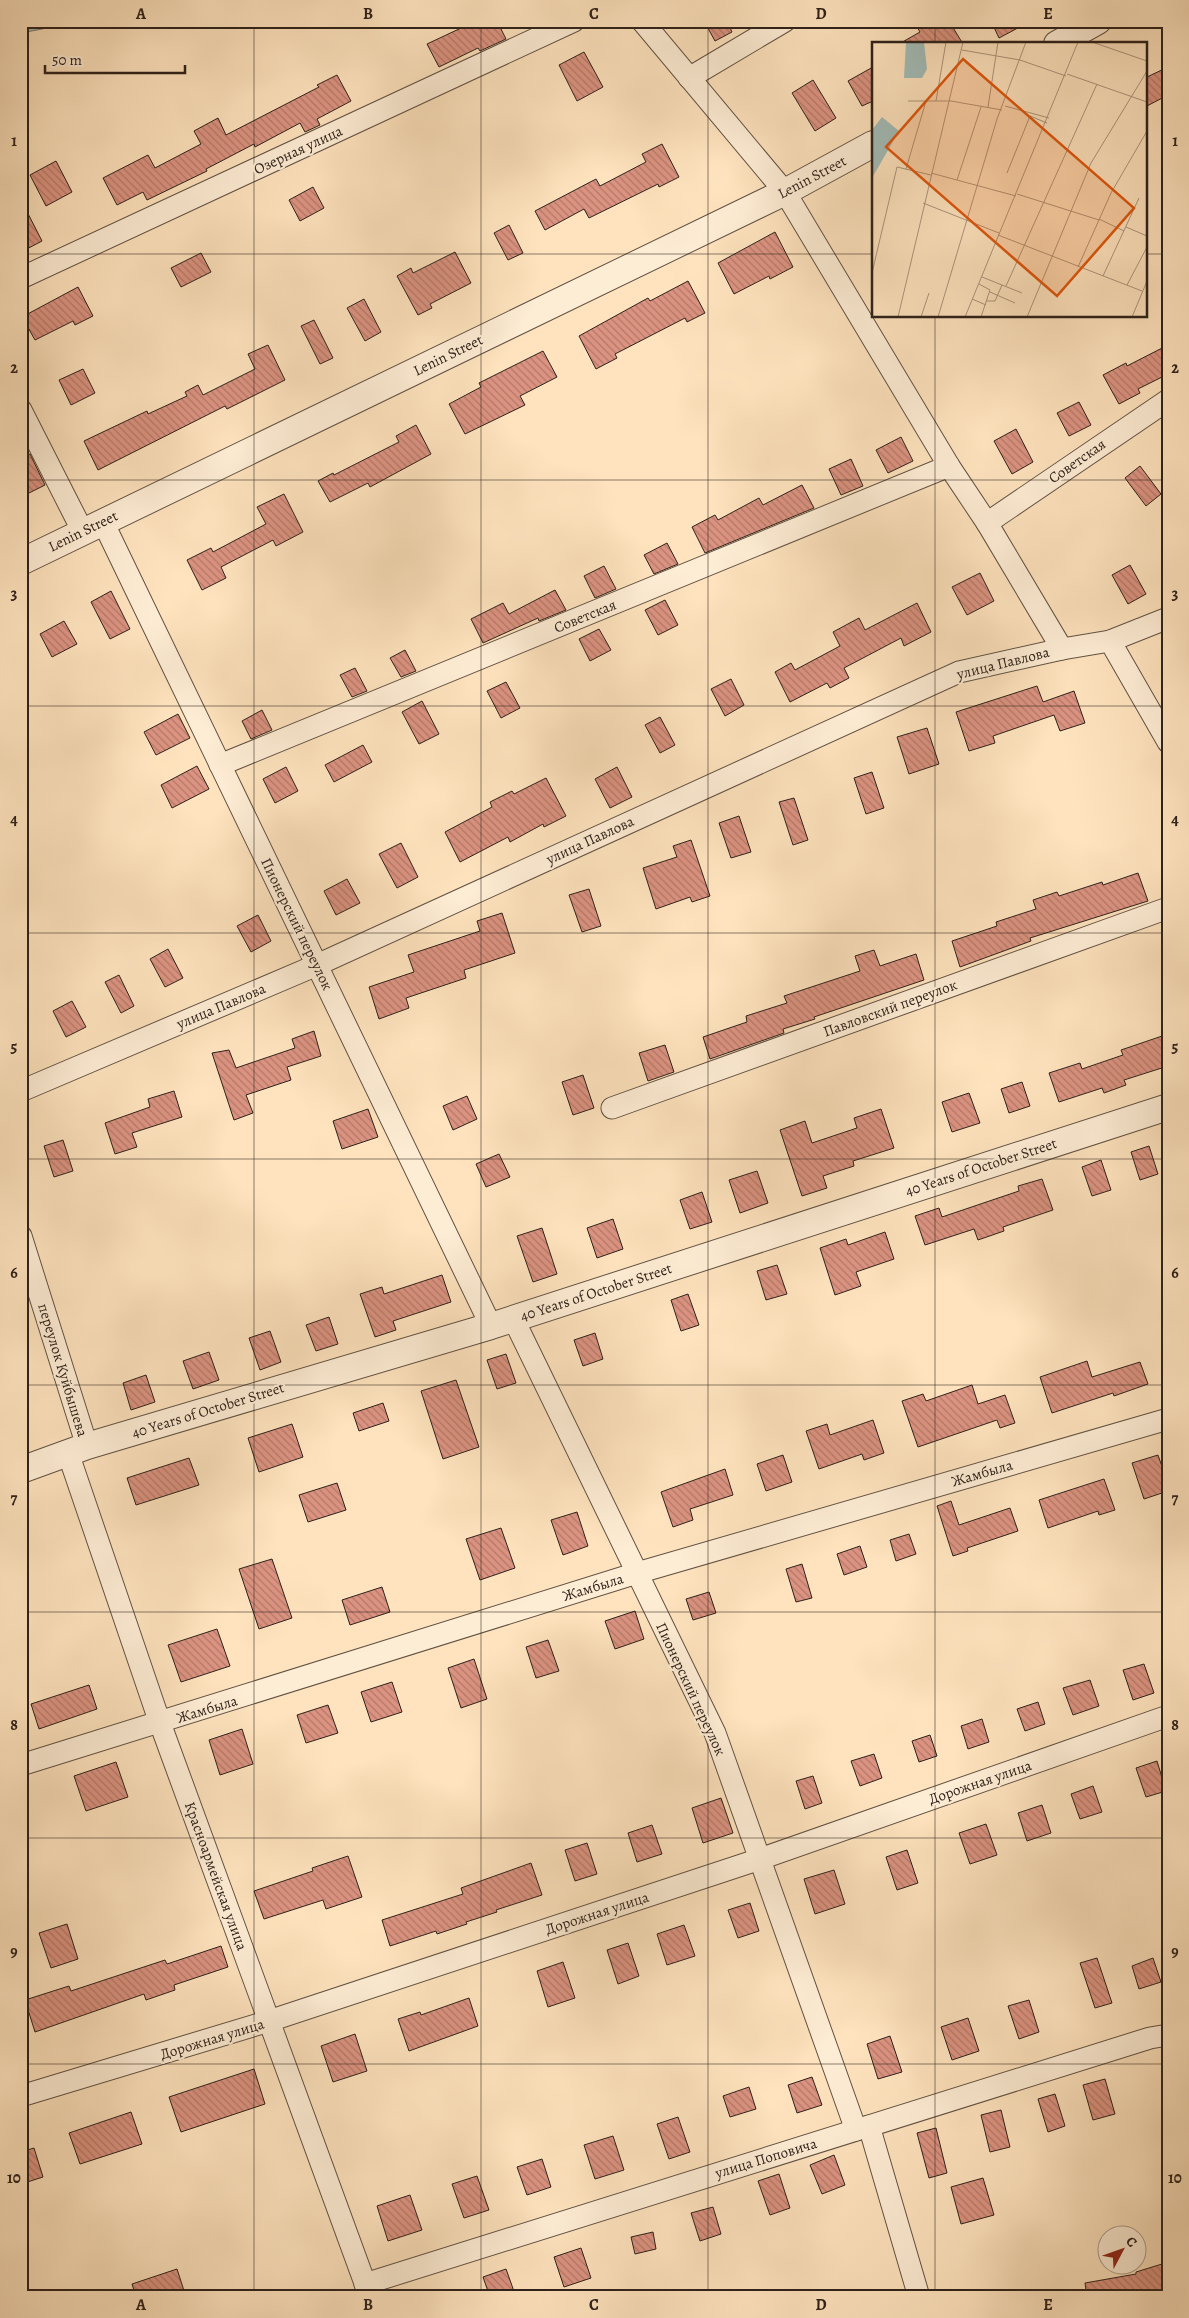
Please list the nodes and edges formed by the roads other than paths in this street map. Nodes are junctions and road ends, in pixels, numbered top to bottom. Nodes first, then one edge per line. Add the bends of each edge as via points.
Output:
1 (574, 21) edge
2 (642, 21) edge
3 (785, 21) edge
4 (1098, 21) edge
5 (1061, 42) edge
6 (689, 78) junction
7 (872, 145) edge
8 (786, 192) junction
9 (21, 278) edge
10 (1168, 400) edge
11 (21, 410) edge
12 (949, 466) junction
13 (987, 523) junction
14 (93, 527) junction
15 (21, 562) edge
16 (1168, 618) edge
17 (1110, 641) junction
18 (1062, 648) junction
19 (1168, 742) edge
20 (220, 765) junction
21 (1168, 908) edge
22 (317, 965) junction
23 (21, 1090) edge
24 (1168, 1106) edge
25 (612, 1108) dead end
26 (21, 1236) edge
27 (502, 1322) junction
28 (1168, 1419) edge
29 (78, 1450) junction
30 (21, 1470) edge
31 (637, 1573) junction
32 (1168, 1716) edge
33 (160, 1723) junction
34 (21, 1765) edge
35 (760, 1859) junction
36 (269, 2021) junction
37 (1168, 2035) edge
38 (21, 2096) edge
39 (863, 2128) junction
40 (367, 2290) edge
41 (919, 2297) edge

1 - 9 street, Озерная улица
2 - 6 street
3 - 6 street
4 - 5 street
6 - 8 street
7 - 8 street, Lenin Street
8 - 12 street
8 - 14 street, Lenin Street
10 - 13 street, Советская
11 - 14 street, Пионерский переулок
12 - 13 street
12 - 20 street, Советская
13 - 18 street
14 - 15 street, Lenin Street
14 - 20 street, Пионерский переулок
16 - 17 street, улица Павлова
17 - 18 street, улица Павлова
17 - 19 street
18 - 22 street, улица Павлова via 959,672
20 - 22 street, Пионерский переулок
21 - 25 street, Павловский переулок
22 - 23 street, улица Павлова
22 - 27 street, Пионерский переулок
24 - 27 street, 40 Years of October Street
26 - 29 street, переулок Куйбышева
27 - 29 street, 40 Years of October Street
27 - 31 street, Пионерский переулок
28 - 31 street, Жамбыла
29 - 30 street, 40 Years of October Street
29 - 33 street, Красноармейская улица
31 - 33 street, Жамбыла
31 - 35 street, Пионерский переулок via 715,1733
32 - 35 street, Дорожная улица
33 - 34 street, Жамбыла
33 - 36 street, Красноармейская улица
35 - 36 street, Дорожная улица
35 - 39 street, Пионерский переулок
36 - 38 street, Дорожная улица
36 - 40 street, Красноармейская улица
37 - 39 street, улица Поповича
39 - 40 street, улица Поповича
39 - 41 street, Пионерский переулок

